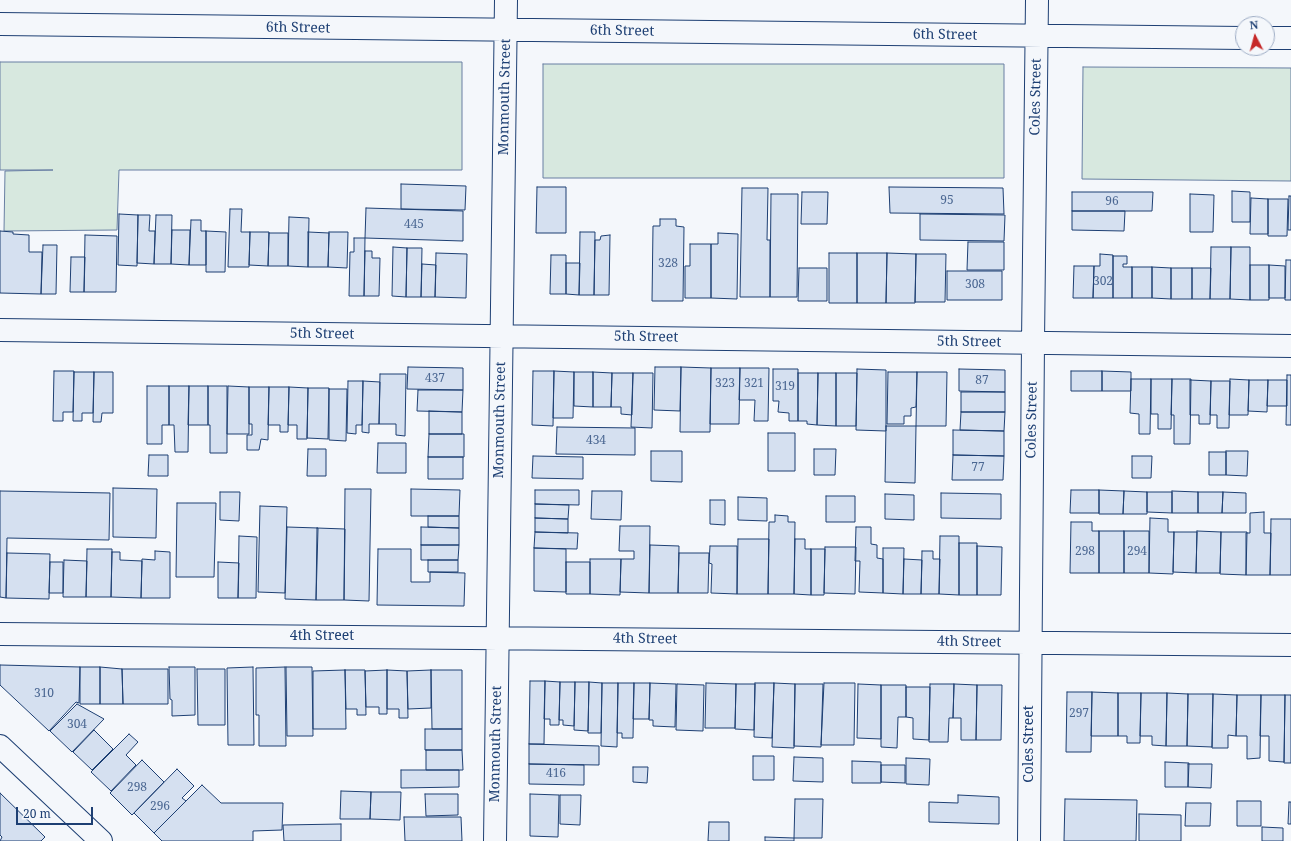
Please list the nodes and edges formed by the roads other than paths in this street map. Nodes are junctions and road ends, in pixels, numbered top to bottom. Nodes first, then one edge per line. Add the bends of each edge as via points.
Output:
1 (506, 0) edge
2 (1037, 0) edge
3 (0, 24) edge
4 (505, 30) junction
5 (1037, 36) junction
6 (1235, 38) edge
7 (1275, 38) edge
8 (1291, 38) edge
9 (0, 330) edge
10 (502, 336) junction
11 (1033, 342) junction
12 (1291, 346) edge
13 (0, 634) edge
14 (498, 638) junction
15 (1030, 643) junction
16 (1291, 645) edge
17 (0, 746) edge
18 (100, 841) edge
19 (495, 841) edge
20 (1029, 841) edge

1 - 4 street, Monmouth Street
2 - 5 street, Coles Street
3 - 4 street, 6th Street
4 - 5 street, 6th Street
4 - 10 street, Monmouth Street
5 - 6 street, 6th Street
5 - 11 street, Coles Street
7 - 8 street
9 - 10 street, 5th Street
10 - 11 street, 5th Street
10 - 14 street, Monmouth Street
11 - 12 street, 5th Street
11 - 15 street, Coles Street
13 - 14 street, 4th Street
14 - 15 street, 4th Street
14 - 19 street, Monmouth Street
15 - 16 street, 4th Street
15 - 20 street, Coles Street
17 - 18 street

